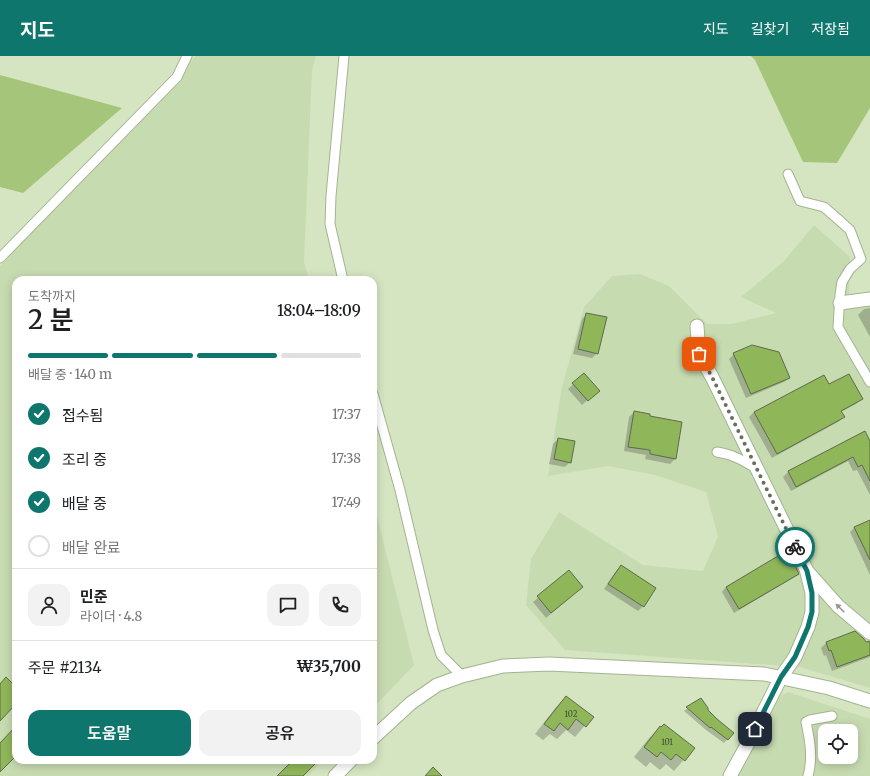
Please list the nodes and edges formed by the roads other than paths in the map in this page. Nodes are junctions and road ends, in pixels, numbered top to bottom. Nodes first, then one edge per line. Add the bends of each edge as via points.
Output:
1 (187, 56) edge
2 (344, 56) edge
3 (788, 174) dead end
4 (0, 258) edge
5 (342, 276) edge
6 (870, 299) edge
7 (840, 303) junction
8 (697, 326) dead end
9 (870, 382) edge
10 (377, 408) edge
11 (717, 452) dead end
12 (758, 470) junction
13 (807, 571) junction
14 (870, 633) edge
15 (462, 676) junction
16 (781, 677) junction
17 (870, 701) edge
18 (832, 716) dead end
19 (377, 734) edge
20 (347, 764) edge
21 (335, 776) edge
22 (730, 776) edge
23 (808, 776) edge

1 - 4 street via 177,77
2 - 5 street via 330,224
3 - 7 street via 800,201 824,207 850,230 861,259 850,269 842,282
6 - 7 street
7 - 9 street via 838,326
8 - 12 street via 699,354
10 - 15 street via 400,490 433,630 441,655
11 - 12 street via 739,458
12 - 13 street
14 -> 13 street via 838,606
13 - 16 street via 812,593 812,612 804,639
15 - 16 street via 503,666 549,664 764,674
15 - 19 street via 435,685
16 - 17 street
16 - 22 street
18 - 23 street via 806,722 811,750 811,768
20 - 21 street

